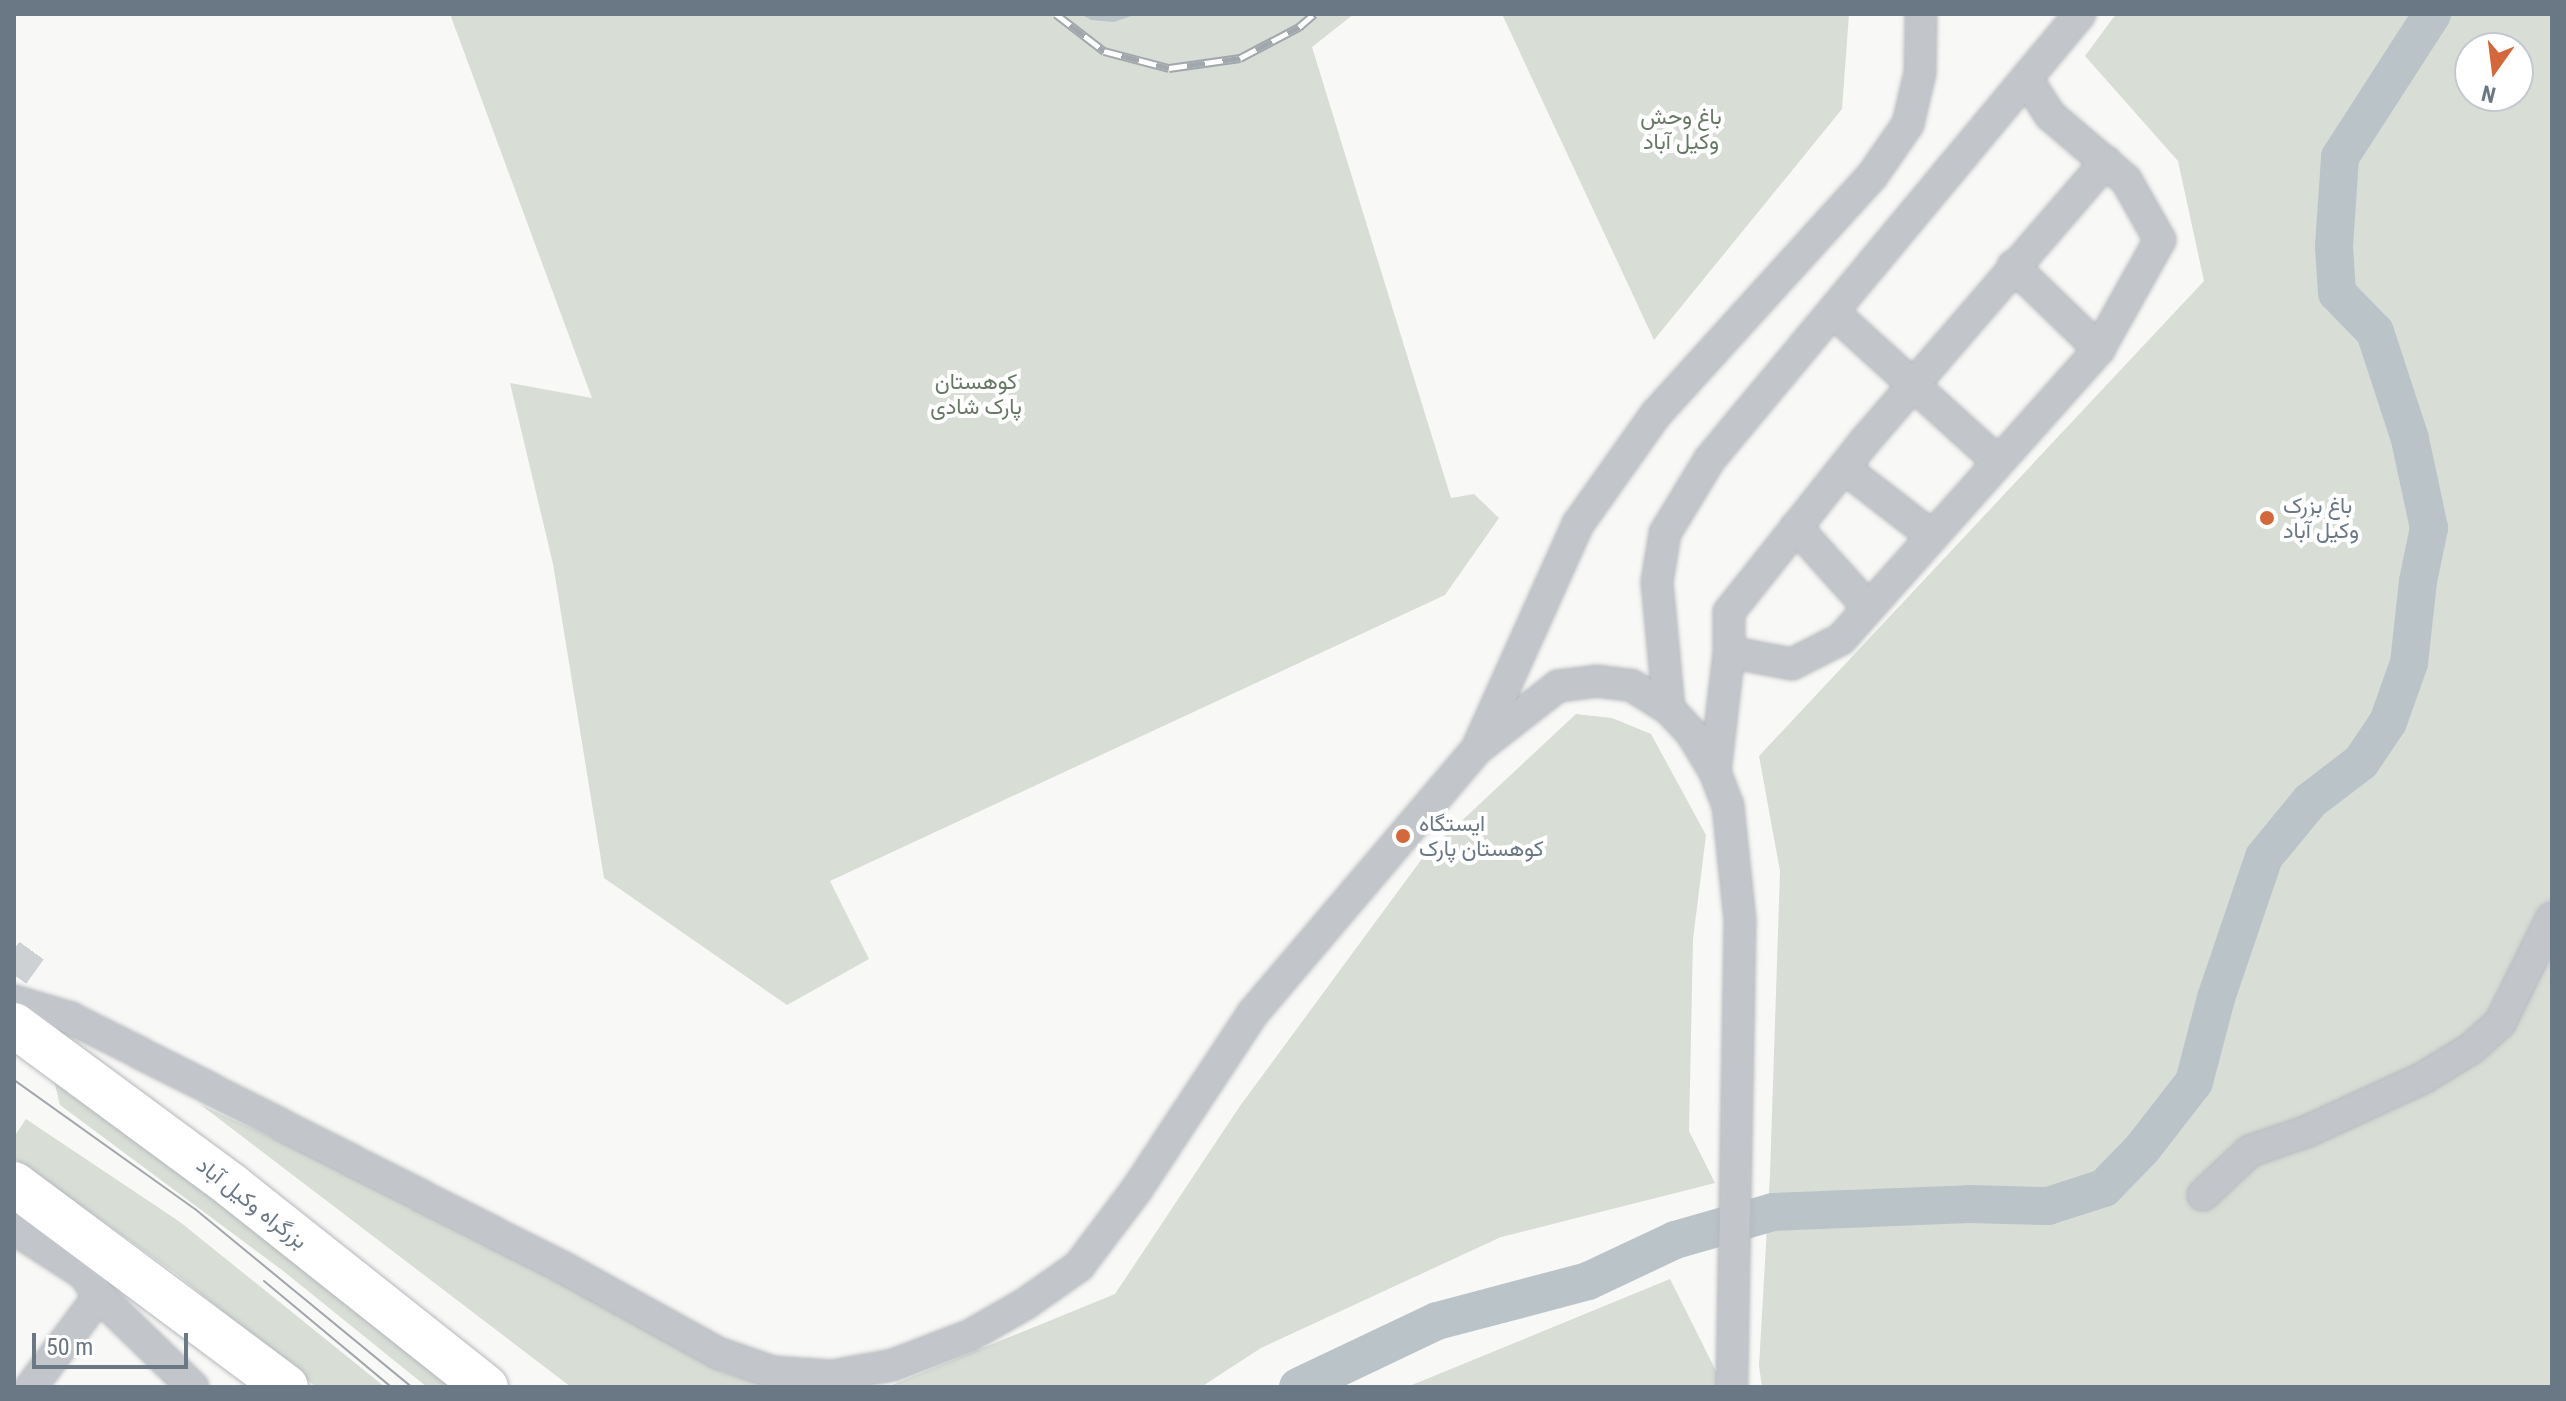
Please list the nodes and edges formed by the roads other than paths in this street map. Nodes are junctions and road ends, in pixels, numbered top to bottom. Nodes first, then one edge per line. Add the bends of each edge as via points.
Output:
1 (1921, 14) edge
2 (2080, 14) edge
3 (2028, 81) junction
4 (2106, 162) junction
5 (2013, 266) junction
6 (1834, 313) junction
7 (2099, 349) junction
8 (1913, 384) junction
9 (1997, 461) junction
10 (1844, 468) junction
11 (1796, 527) junction
12 (1932, 536) junction
13 (1867, 606) junction
14 (1729, 652) junction
15 (1669, 709) junction
16 (1477, 749) junction
17 (1715, 772) junction
18 (2552, 918) edge
19 (14, 1001) edge
20 (14, 1025) edge
21 (14, 1184) edge
22 (2203, 1195) dead end
23 (14, 1229) edge
24 (99, 1296) junction
25 (175, 1381) edge
26 (31, 1387) edge
27 (286, 1387) edge
28 (486, 1387) edge
29 (1732, 1387) edge

1 - 16 street via 1920,73 1908,124 1872,176 1656,414 1578,524
2 - 3 street
3 - 4 street via 2050,115
3 - 6 street
4 - 5 street
4 - 7 street via 2126,180 2160,240
5 - 7 street
5 - 8 street
6 - 8 street
6 - 15 street via 1710,459 1665,533 1657,582
7 - 9 street
8 - 9 street
8 - 10 street
9 - 12 street
10 - 11 street
10 - 12 street
11 - 13 street
11 - 14 street via 1729,612
12 - 13 street
13 - 14 street via 1841,639 1792,664
14 - 17 street
15 - 16 street via 1631,685 1596,681 1558,686
15 - 17 street
16 - 19 street via 1253,1013 1137,1189 1079,1266 969,1336 893,1365 832,1376 773,1372 718,1353 566,1269 71,1018
17 - 29 street via 1728,806 1740,921
18 - 22 street via 2500,1023 2472,1048 2423,1078 2308,1131 2250,1151
20 - 28 highway, بزرگراه وکیل آباد via 232,1186
21 - 27 highway
23 - 24 street via 84,1274
24 - 25 street
24 - 26 street

